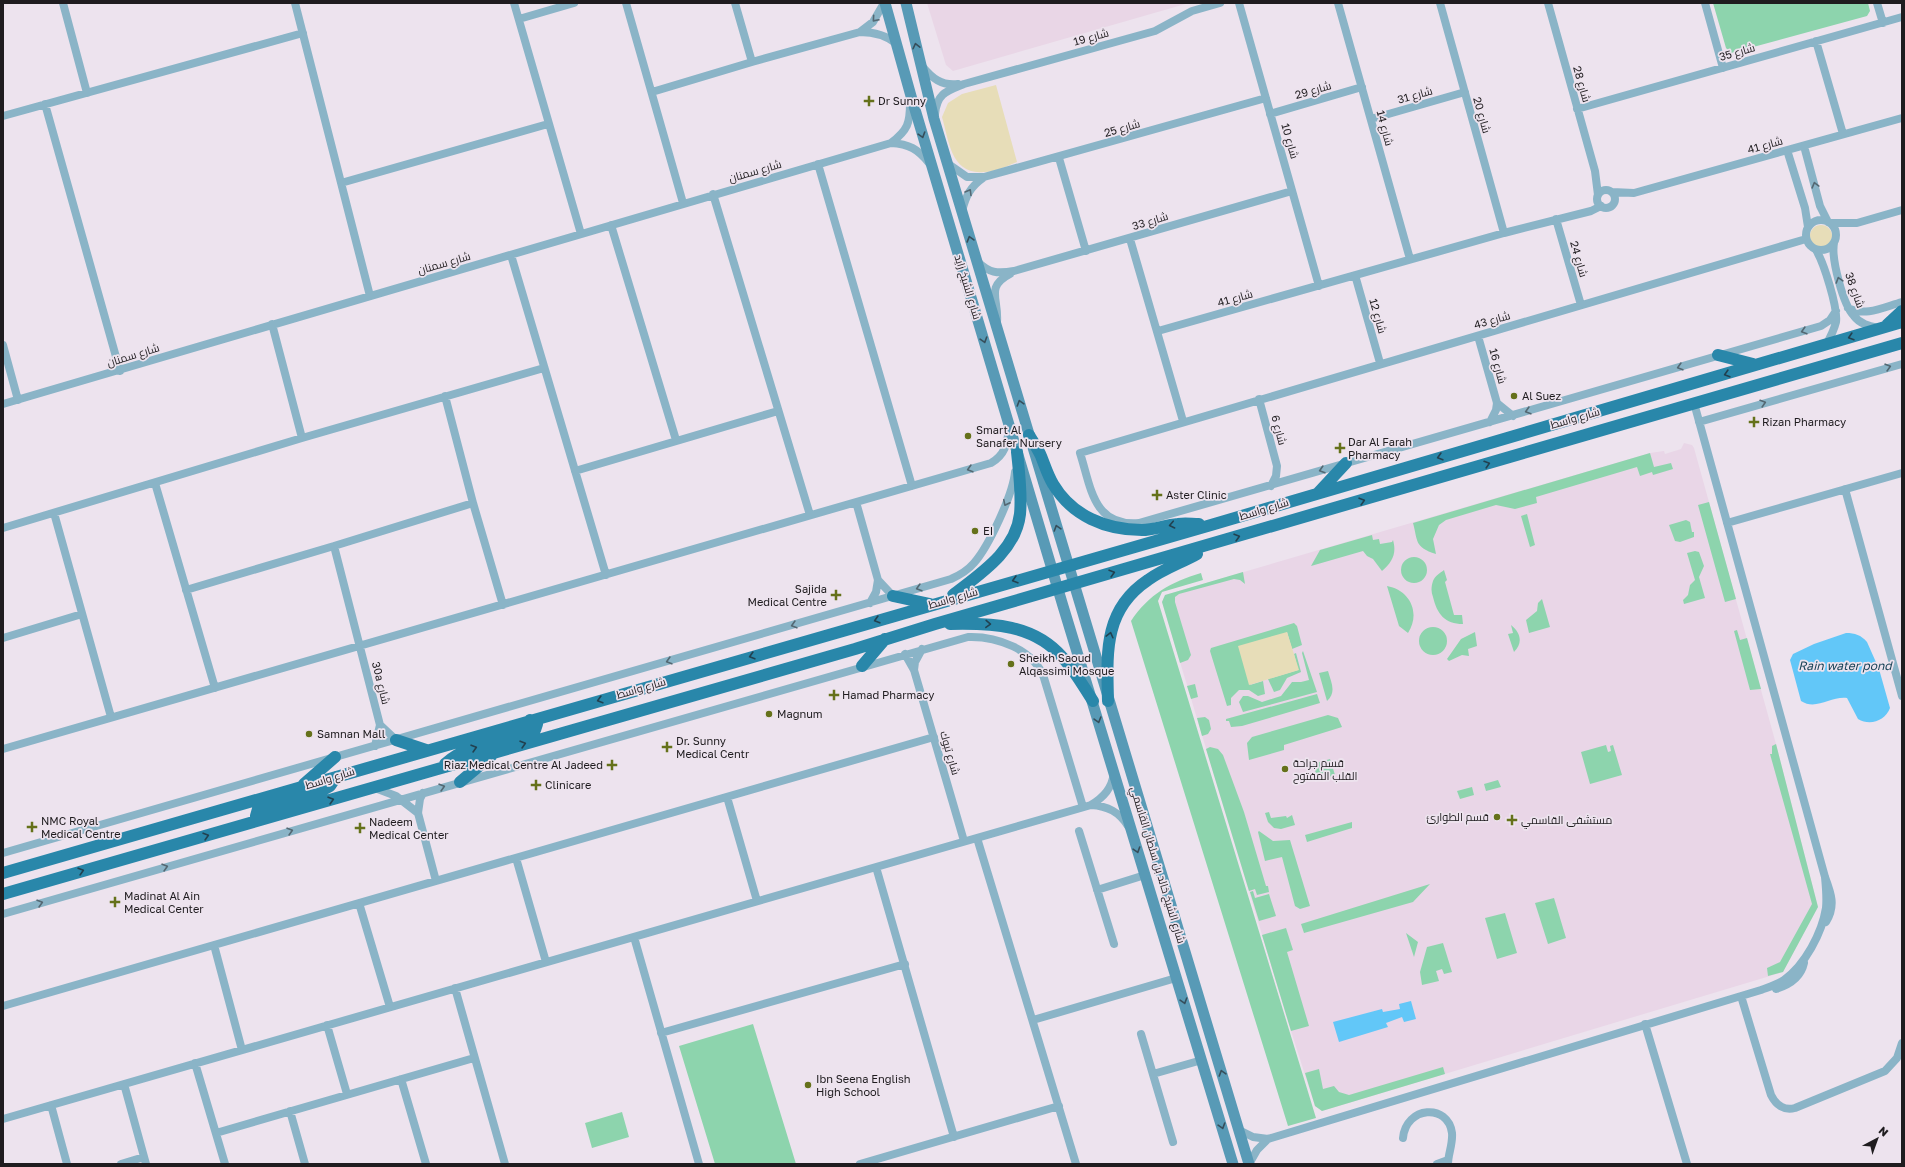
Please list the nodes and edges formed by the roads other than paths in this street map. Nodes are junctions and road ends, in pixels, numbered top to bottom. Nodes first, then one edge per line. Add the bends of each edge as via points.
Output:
1 (63, 3) edge
2 (295, 3) edge
3 (514, 3) edge
4 (574, 3) edge
5 (626, 3) edge
6 (735, 3) edge
7 (885, 3) edge
8 (906, 3) edge
9 (1220, 3) edge
10 (1239, 3) edge
11 (1338, 3) edge
12 (1440, 3) edge
13 (1548, 3) edge
14 (1705, 3) edge
15 (1877, 3) edge
16 (1902, 17) edge
17 (519, 19) junction
18 (1883, 23) junction
19 (860, 32) junction
20 (303, 33) junction
21 (1816, 41) junction
22 (897, 44) junction
23 (752, 62) junction
24 (920, 64) junction
25 (1723, 68) junction
26 (964, 84) junction
27 (1362, 87) junction
28 (652, 92) junction
29 (1465, 92) junction
30 (87, 93) junction
31 (911, 96) junction
32 (1266, 98) junction
33 (45, 104) junction
34 (1577, 108) junction
35 (1270, 114) junction
36 (3, 116) edge
37 (1902, 118) edge
38 (934, 119) junction
39 (1371, 120) junction
40 (548, 124) junction
41 (1843, 134) junction
42 (891, 143) junction
43 (1804, 146) junction
44 (1787, 150) junction
45 (1059, 158) junction
46 (947, 163) junction
47 (818, 164) junction
48 (932, 167) junction
49 (1595, 171) junction
50 (984, 177) junction
51 (340, 183) junction
52 (1292, 191) junction
53 (1610, 191) junction
54 (1634, 193) junction
55 (713, 194) junction
56 (1598, 197) junction
57 (683, 204) junction
58 (1613, 204) junction
59 (1601, 206) junction
60 (1902, 210) edge
61 (962, 212) junction
62 (1580, 213) junction
63 (1556, 220) junction
64 (1829, 222) junction
65 (1857, 223) junction
66 (611, 225) junction
67 (1808, 227) junction
68 (1504, 233) junction
69 (581, 234) junction
70 (1130, 239) junction
71 (1806, 239) junction
72 (1835, 241) junction
73 (1816, 250) junction
74 (1086, 251) junction
75 (511, 255) junction
76 (1410, 259) junction
77 (976, 260) junction
78 (1014, 271) junction
79 (1355, 275) junction
80 (1319, 286) junction
81 (370, 296) junction
82 (1902, 302) edge
83 (1581, 305) junction
84 (1848, 308) junction
85 (1902, 310) edge
86 (1836, 311) junction
87 (1902, 322) edge
88 (272, 324) junction
89 (997, 327) junction
90 (1882, 327) junction
91 (1158, 332) junction
92 (1478, 336) junction
93 (1902, 343) edge
94 (3, 345) edge
95 (1826, 345) junction
96 (1718, 356) junction
97 (1380, 363) junction
98 (1902, 364) edge
99 (1757, 365) junction
100 (544, 368) junction
101 (120, 371) junction
102 (445, 396) junction
103 (1259, 399) junction
104 (18, 400) junction
105 (1497, 403) junction
106 (1694, 403) junction
107 (3, 404) edge
108 (778, 411) junction
109 (1513, 416) junction
110 (1183, 421) junction
111 (1490, 422) junction
112 (1699, 422) junction
113 (1010, 425) junction
114 (1029, 435) junction
115 (302, 438) junction
116 (676, 440) junction
117 (1017, 452) junction
118 (1346, 463) junction
119 (1277, 466) junction
120 (575, 472) junction
121 (1902, 473) edge
122 (1293, 479) junction
123 (155, 482) junction
124 (912, 486) junction
125 (1271, 486) junction
126 (1845, 490) junction
127 (1318, 493) junction
128 (856, 502) junction
129 (473, 503) junction
130 (54, 513) junction
131 (810, 515) junction
132 (1727, 523) junction
133 (1210, 525) junction
134 (1128, 527) junction
135 (3, 528) edge
136 (334, 546) junction
137 (1208, 546) junction
138 (1069, 565) junction
139 (1053, 570) junction
140 (606, 575) junction
141 (878, 580) junction
142 (1075, 584) junction
143 (1058, 589) junction
144 (186, 590) junction
145 (893, 596) junction
146 (949, 599) junction
147 (870, 603) junction
148 (931, 604) junction
149 (503, 605) junction
150 (82, 614) junction
151 (935, 624) junction
152 (3, 638) edge
153 (885, 639) junction
154 (360, 646) junction
155 (922, 649) junction
156 (905, 654) junction
157 (862, 666) junction
158 (914, 670) junction
159 (215, 688) junction
160 (1902, 696) edge
161 (1093, 701) junction
162 (1108, 701) junction
163 (111, 717) junction
164 (530, 720) junction
165 (380, 725) junction
166 (934, 738) junction
167 (396, 740) junction
168 (375, 746) junction
169 (3, 749) edge
170 (426, 750) junction
171 (496, 752) junction
172 (335, 757) junction
173 (441, 768) junction
174 (1114, 773) junction
175 (336, 777) junction
176 (460, 782) junction
177 (300, 787) junction
178 (373, 787) junction
179 (423, 793) junction
180 (727, 797) junction
181 (402, 799) junction
182 (1087, 806) junction
183 (418, 813) junction
184 (260, 820) junction
185 (1130, 828) junction
186 (1079, 831) dead end
187 (977, 838) junction
188 (964, 841) junction
189 (3, 853) edge
190 (516, 858) junction
191 (876, 866) junction
192 (3, 873) edge
193 (1145, 875) junction
194 (436, 881) junction
195 (1097, 890) junction
196 (3, 894) edge
197 (757, 901) junction
198 (360, 903) junction
199 (3, 914) edge
200 (634, 936) junction
201 (1114, 944) dead end
202 (214, 946) junction
203 (546, 962) junction
204 (905, 964) junction
205 (1176, 978) junction
206 (456, 988) junction
207 (1741, 996) junction
208 (3, 1006) edge
209 (390, 1007) junction
210 (1032, 1020) junction
211 (1645, 1024) junction
212 (327, 1025) junction
213 (661, 1033) junction
214 (1141, 1034) dead end
215 (1901, 1044) edge
216 (242, 1050) junction
217 (474, 1058) junction
218 (1202, 1060) junction
219 (195, 1063) junction
220 (1153, 1074) junction
221 (401, 1079) junction
222 (124, 1084) junction
223 (347, 1094) junction
224 (52, 1105) junction
225 (1058, 1106) junction
226 (290, 1111) junction
227 (3, 1119) edge
228 (1239, 1130) junction
229 (216, 1133) junction
230 (954, 1137) junction
231 (1403, 1138) dead end
232 (1268, 1139) junction
233 (1173, 1142) dead end
234 (1232, 1159) edge
235 (145, 1161) edge
236 (1448, 1162) edge
237 (68, 1164) edge
238 (121, 1164) edge
239 (225, 1164) edge
240 (305, 1164) edge
241 (426, 1164) edge
242 (505, 1164) edge
243 (699, 1164) edge
244 (860, 1164) edge
245 (1076, 1164) edge
246 (1242, 1164) edge
247 (1249, 1164) edge
248 (1437, 1164) edge
249 (1687, 1164) edge

1 - 30 street
2 - 20 street
3 - 17 street
4 - 17 street
5 - 28 street
6 - 23 street
7 -> 19 street via 873,22
7 - 22 main road, شارع الشيخ زايد
24 -> 8 main road, شارع الشيخ زايد
9 - 26 street, شارع 19 via 1192,11 1155,31
10 - 32 street, شارع 10
11 - 27 street, شارع 14
12 - 29 street, شارع 20
13 - 34 street, شارع 28
14 - 25 street
15 - 18 street
16 - 18 street, شارع 35
17 - 40 street
18 - 21 street, شارع 35
19 - 22 street via 884,35
19 - 23 street
20 - 30 street
20 - 51 street
21 - 25 street, شارع 35
21 - 41 street
22 - 31 main road, شارع الشيخ زايد
23 - 28 street
24 - 26 street via 941,83
24 - 38 main road, شارع الشيخ زايد
25 - 34 street, شارع 35
26 - 38 street via 940,97
27 - 35 street, شارع 29
27 - 39 street, شارع 14
28 - 57 street
29 - 39 street, شارع 31
29 - 68 street, شارع 20
30 - 33 street
31 - 42 street, شارع سمنان via 907,126
31 -> 48 main road, شارع الشيخ زايد
32 - 35 street, شارع 10
32 - 45 street, شارع 25
33 - 36 street
33 - 101 street
34 - 49 street, شارع 28
35 - 52 street, شارع 10
37 - 41 street, شارع 41
38 - 46 main road, شارع الشيخ زايد
39 - 76 street, شارع 14
40 - 51 street
40 - 69 street
41 - 43 street, شارع 41
42 - 47 street, شارع سمنان
42 - 48 street, شارع سمنان via 913,147
43 - 44 street, شارع 41
64 -> 43 street via 1820,206
44 - 54 street, شارع 41
44 - 67 street via 1805,208
45 - 50 street, شارع 25
45 - 74 street
46 - 50 street, شارع 25 via 967,177
46 - 61 main road, شارع الشيخ زايد
47 - 55 street, شارع سمنان
47 - 124 street
48 -> 113 main road, شارع الشيخ زايد
49 - 53 street, شارع 28
49 - 56 street, شارع 28
61 -> 50 street, شارع 25 via 969,191
51 - 81 street
52 - 70 street, شارع 33
52 - 80 street, شارع 10
53 - 54 street, شارع 41
53 - 56 street via 1601,192
53 - 58 street via 1615,198
54 - 58 street, شارع 41
55 - 57 street, شارع سمنان
55 - 108 street
56 - 59 street
56 - 62 street
57 - 66 street, شارع سمنان
58 - 59 street via 1606,208
59 - 62 street, شارع 41
60 - 65 street
77 -> 61 main road, شارع الشيخ زايد
62 - 63 street, شارع 41
63 - 68 street, شارع 41
63 - 83 street, شارع 24
64 - 65 street
64 - 67 street via 1815,221
64 - 72 street via 1834,228
65 - 72 street via 1845,230
66 - 69 street, شارع سمنان
66 - 116 street
67 - 71 street
68 - 76 street, شارع 41
69 - 75 street, شارع سمنان
70 - 74 street, شارع 33
70 - 91 street
71 - 73 street
71 - 83 street, شارع 43
72 - 73 street via 1826,250
84 -> 72 street, شارع 38 via 1834,262
73 - 86 street, شارع 38 via 1823,264
74 - 78 street, شارع 33
75 - 81 street, شارع سمنان
75 - 100 street
76 - 79 street, شارع 41
77 - 78 street, شارع 33 via 992,272 1001,274
77 - 89 main road, شارع الشيخ زايد
78 - 89 street, شارع 33 via 999,280 995,288
79 - 80 street, شارع 41
79 - 97 street, شارع 12
80 - 91 street, شارع 41
81 - 88 street, شارع سمنان
82 - 84 street via 1863,312
83 - 92 street, شارع 43
84 - 90 street, شارع 38 via 1859,321
85 - 90 main road
86 - 95 street, شارع 38 via 1834,329
86 -> 96 street via 1830,320 1821,326
87 - 90 main road, شارع واسط
88 - 101 street, شارع سمنان
88 - 115 street
114 -> 89 main road, شارع الشيخ زايد
90 -> 95 main road, شارع واسط
91 - 110 street
92 - 97 street, شارع 43
92 - 105 street, شارع 16
93 - 106 main road, شارع واسط
94 - 104 street
95 - 99 main road, شارع واسط
96 - 99 main road
96 -> 109 street
97 - 103 street, شارع 43
112 -> 98 street
99 -> 127 main road, شارع واسط
100 - 102 street
100 - 120 street
101 - 104 street, شارع سمنان
102 - 115 street
102 - 129 street
103 - 110 street, شارع 43
103 - 119 street, شارع 6
104 - 107 street, شارع سمنان
105 - 109 street
105 - 111 street
106 - 112 street
137 -> 106 main road, شارع واسط
108 - 116 street
108 - 131 street
109 - 111 street
110 - 134 street, شارع 43 via 1080,453 1099,508
111 - 118 street
112 - 132 street
113 - 117 main road, شارع الشيخ زايد
113 -> 124 street via 1004,451 996,460
114 - 134 main road via 1053,484 1071,506 1100,524
138 -> 114 main road, شارع الشيخ زايد
115 - 123 street
116 - 120 street
117 - 139 main road, شارع الشيخ زايد
117 -> 145 street via 1012,491 973,564 951,579
117 - 146 main road via 1021,505 1014,534 989,566
118 -> 122 street
118 - 127 main road
119 - 122 street
119 - 125 street
120 - 140 street
121 - 126 street
122 - 125 street
123 - 130 street
123 - 144 street
124 - 128 street
125 - 134 street
126 - 132 street
126 - 160 street
127 - 133 main road, شارع واسط
128 - 131 street
128 - 141 street
129 - 136 street
129 - 149 street
130 - 135 street
130 - 150 street
131 - 140 street
132 - 207 street via 1831,893 1832,906 1829,918 1805,956 1785,979
133 -> 134 main road via 1178,524 1149,530
133 - 138 main road, شارع واسط
136 - 144 street
136 - 154 street, 30a شارع
142 -> 137 main road, شارع واسط
162 -> 137 main road via 1108,643 1114,621 1125,602 1149,579 1200,553
138 - 139 main road, شارع واسط
138 - 142 main road, شارع الشيخ خالد بن سلطان القاسمي
139 - 143 main road, شارع الشيخ خالد بن سلطان القاسمي
139 -> 146 main road, شارع واسط
140 - 149 street
141 - 145 street
141 - 147 street via 876,592
142 - 143 main road, شارع واسط
142 - 162 main road, شارع الشيخ خالد بن سلطان القاسمي
143 - 151 main road, شارع واسط
143 - 161 main road, شارع الشيخ خالد بن سلطان القاسمي
144 - 159 street
145 - 147 street
145 - 148 main road
146 - 148 main road, شارع واسط
147 -> 167 street
148 -> 164 main road, شارع واسط
149 - 154 street
150 - 152 street
150 - 163 street
151 - 153 main road, شارع واسط
151 -> 161 main road via 996,624 1026,631 1054,648 1072,669
153 - 157 main road
171 -> 153 main road, شارع واسط
154 - 159 street
154 - 165 street, 30a شارع
155 - 156 street
155 - 158 street
155 - 182 street via 957,638 979,636 1019,650 1033,660 1042,671
156 - 157 street
156 - 158 street, شارع تبوك
157 - 176 street
158 - 166 street, شارع تبوك
159 - 163 street
161 -> 174 main road, شارع الشيخ خالد بن سلطان القاسمي
228 -> 162 main road, شارع الشيخ خالد بن سلطان القاسمي
163 - 169 street
164 - 170 main road, شارع واسط
173 -> 164 main road via 462,752 535,730 537,724
165 - 167 street
165 - 168 street, 30a شارع
166 - 180 street
166 - 188 street, شارع تبوك
167 - 168 street
167 - 170 main road
168 - 172 street
170 - 175 main road, شارع واسط
171 - 173 main road, شارع واسط
171 - 176 main road
172 - 177 main road
172 - 189 street
173 - 178 main road, شارع واسط
174 - 182 street via 1110,788 1101,798
174 - 185 main road, شارع الشيخ خالد بن سلطان القاسمي
175 - 177 main road, شارع واسط
175 - 184 main road via 330,786 320,791 258,809 256,816
179 -> 176 street
177 - 192 main road, شارع واسط
178 - 181 street
184 -> 178 main road, شارع واسط
179 - 181 street
179 - 183 street
180 - 190 street
180 - 197 street
181 - 183 street
199 -> 181 street
182 - 185 street via 1110,809
182 - 187 street
183 - 194 street
196 -> 184 main road, شارع واسط
185 -> 193 main road, شارع الشيخ خالد بن سلطان القاسمي
186 - 195 street
187 - 188 street
187 - 210 street
188 - 191 street
190 - 194 street
190 - 203 street
191 - 197 street
191 - 204 street
193 - 195 street
193 - 205 main road, شارع الشيخ خالد بن سلطان القاسمي
194 - 198 street
195 - 201 street
197 - 200 street
198 - 202 street
198 - 209 street
200 - 203 street
200 - 213 street
202 - 208 street
202 - 216 street
203 - 206 street
204 - 213 street
204 - 230 street
205 - 210 street
205 -> 218 main road, شارع الشيخ خالد بن سلطان القاسمي
206 - 209 street
206 - 217 street
207 - 211 street
207 - 215 street via 1773,1099 1780,1106 1790,1109 1885,1071 1894,1062
209 - 212 street
210 - 225 street
211 - 232 street
211 - 249 street
212 - 216 street
212 - 223 street
213 - 243 street
214 - 220 street
216 - 219 street
217 - 221 street
217 - 242 street
218 - 220 street
218 -> 234 main road, شارع الشيخ خالد بن سلطان القاسمي
219 - 222 street
219 - 229 street
220 - 233 street
221 - 223 street
221 - 241 street
222 - 224 street
222 - 235 street
223 - 226 street
224 - 227 street
224 - 237 street
225 - 230 street
225 - 245 street
226 - 229 street
226 - 240 street
228 - 232 street via 1253,1137
228 - 247 main road, شارع الشيخ خالد بن سلطان القاسمي
229 - 239 street
230 - 244 street
231 - 236 street via 1404,1129 1414,1116 1430,1112 1438,1114 1450,1126 1452,1134
232 - 247 street via 1257,1150
234 - 246 main road via 1235,1153 1239,1155
235 - 238 street
236 - 248 street

